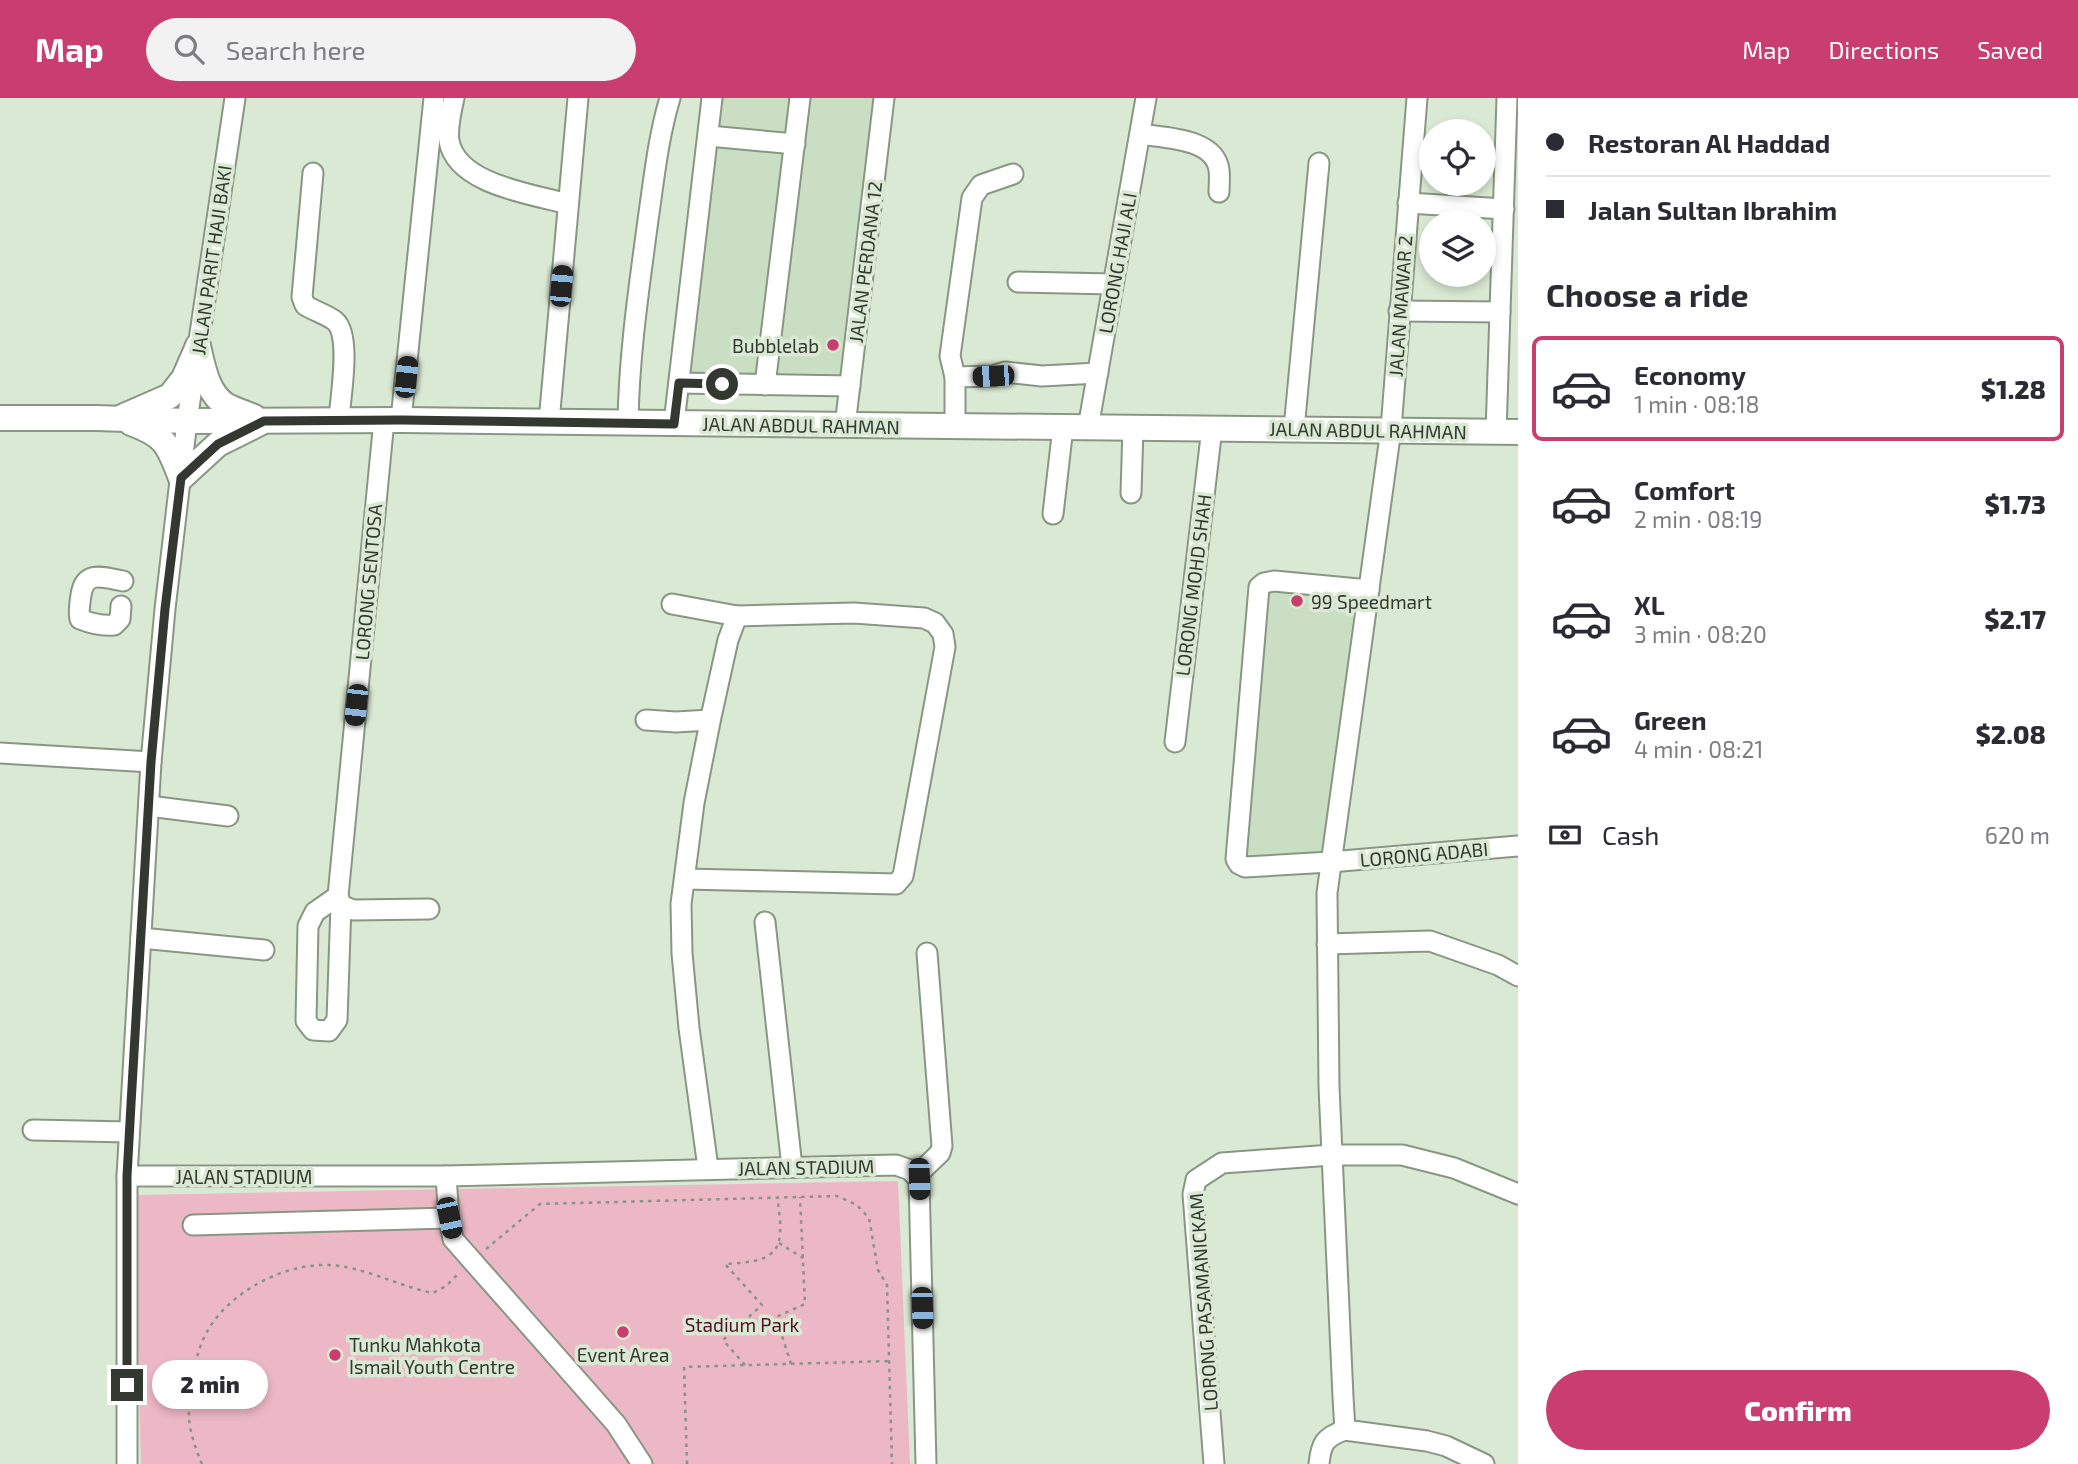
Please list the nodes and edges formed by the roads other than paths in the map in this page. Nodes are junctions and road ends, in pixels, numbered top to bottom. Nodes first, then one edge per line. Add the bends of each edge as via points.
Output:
1 (235, 98) edge
2 (434, 98) edge
3 (454, 98) edge
4 (578, 98) edge
5 (670, 98) edge
6 (712, 98) edge
7 (800, 98) edge
8 (884, 98) edge
9 (1146, 98) edge
10 (1417, 98) edge
11 (1507, 98) edge
12 (1140, 134) junction
13 (709, 136) junction
14 (794, 144) junction
15 (1319, 163) dead end
16 (313, 173) dead end
17 (1013, 174) dead end
18 (1219, 192) dead end
19 (568, 204) junction
20 (1408, 204) junction
21 (1504, 209) junction
22 (1018, 282) dead end
23 (1113, 284) junction
24 (1399, 311) junction
25 (1500, 312) junction
26 (198, 346) junction
27 (1098, 373) junction
28 (955, 377) junction
29 (679, 383) junction
30 (765, 385) junction
31 (850, 386) junction
32 (0, 418) edge
33 (119, 418) junction
34 (339, 420) junction
35 (392, 420) junction
36 (264, 421) junction
37 (187, 422) junction
38 (549, 422) junction
39 (628, 423) junction
40 (674, 424) junction
41 (845, 426) junction
42 (955, 426) junction
43 (1063, 427) junction
44 (1088, 428) junction
45 (1133, 428) junction
46 (1212, 428) junction
47 (1294, 429) junction
48 (1391, 429) junction
49 (1507, 433) edge
50 (181, 478) junction
51 (1132, 493) dead end
52 (1053, 514) dead end
53 (123, 580) dead end
54 (1369, 590) junction
55 (672, 604) dead end
56 (121, 606) dead end
57 (737, 616) junction
58 (646, 720) dead end
59 (710, 720) junction
60 (1175, 742) dead end
61 (0, 752) edge
62 (151, 762) junction
63 (149, 806) junction
64 (228, 816) dead end
65 (1518, 846) edge
66 (1330, 862) junction
67 (685, 879) junction
68 (339, 900) junction
69 (429, 909) dead end
70 (765, 922) dead end
71 (141, 938) junction
72 (1327, 944) junction
73 (264, 950) dead end
74 (927, 953) dead end
75 (1518, 976) edge
76 (33, 1130) dead end
77 (129, 1132) junction
78 (1332, 1155) junction
79 (792, 1167) junction
80 (708, 1168) junction
81 (127, 1176) junction
82 (446, 1176) junction
83 (916, 1176) junction
84 (1518, 1195) edge
85 (449, 1218) junction
86 (193, 1226) dead end
87 (1353, 1431) junction
88 (127, 1464) edge
89 (642, 1464) edge
90 (926, 1464) edge
91 (1214, 1464) edge
92 (1319, 1464) edge
93 (1484, 1464) edge

1 - 26 street, JALAN PARIT HAJI BAKI
2 - 35 street, LORONG SENTOSA
3 - 19 street via 449,139 461,164 495,184
4 - 19 street
5 - 39 street via 633,324
6 - 13 street
7 - 14 street
8 - 31 street, JALAN PERDANA 12
9 - 12 street, LORONG HAJI ALI
10 - 20 street, JALAN MAWAR 2
11 - 21 street
12 - 18 street via 1207,149 1219,168
12 - 23 street, LORONG HAJI ALI
13 - 14 street
13 - 29 street
14 - 30 street
15 - 47 street
16 - 34 street via 302,297 305,305 336,322 341,330
17 - 28 street via 981,185 972,198 950,356
19 - 38 street
20 - 21 street
20 - 24 street, JALAN MAWAR 2
21 - 25 street
22 - 23 street
23 - 27 street, LORONG HAJI ALI
24 - 25 street
24 - 48 street, JALAN MAWAR 2
25 - 49 street
26 - 33 main road via 170,396
26 - 36 main road via 206,377 226,405
26 - 37 street, JALAN PARIT HAJI BAKI
27 - 28 street via 1042,376 1005,372
27 - 44 street, LORONG HAJI ALI
28 - 42 street
29 - 30 street
29 - 40 street
30 - 31 street
31 - 41 street, JALAN PERDANA 12
32 - 33 main road, JALAN ABDUL RAHMAN
33 - 37 main road, JALAN ABDUL RAHMAN
33 - 50 main road via 158,435
34 - 35 main road, JALAN ABDUL RAHMAN
34 - 36 main road, JALAN ABDUL RAHMAN
35 - 38 main road, JALAN ABDUL RAHMAN
35 - 68 street, LORONG SENTOSA
36 - 37 main road, JALAN ABDUL RAHMAN
36 - 50 main road via 218,444
37 - 50 street, JALAN PARIT HAJI BAKI
38 - 39 main road, JALAN ABDUL RAHMAN
39 - 40 main road, JALAN ABDUL RAHMAN
40 - 41 main road, JALAN ABDUL RAHMAN
41 - 42 main road, JALAN ABDUL RAHMAN
42 - 43 main road, JALAN ABDUL RAHMAN
43 - 44 main road, JALAN ABDUL RAHMAN
43 - 52 street
44 - 45 main road, JALAN ABDUL RAHMAN
45 - 46 main road, JALAN ABDUL RAHMAN
45 - 51 street
46 - 47 main road, JALAN ABDUL RAHMAN
46 - 60 street, LORONG MOHD SHAH
47 - 48 main road, JALAN ABDUL RAHMAN
48 - 49 main road, JALAN ABDUL RAHMAN
48 - 54 street, JALAN MAWAR 2
50 - 62 street, JALAN PARIT HAJI BAKI
53 - 56 street via 86,580 79,614 102,626 114,625 120,619
54 - 66 street, JALAN MAWAR 2
54 - 66 street, LORONG ADABI via 1274,581 1259,587 1257,596 1236,859 1245,867
55 - 57 street
57 - 59 street
57 - 67 street via 854,613 924,618 943,634 945,648 903,876 896,884
58 - 59 street
59 - 67 street
61 - 62 street
62 - 63 street, JALAN PARIT HAJI BAKI
63 - 64 street
63 - 71 street, JALAN PARIT HAJI BAKI
65 - 66 street, LORONG ADABI
66 - 72 street, JALAN MAWAR 2
67 - 80 street via 682,953
68 - 68 street, LORONG SENTOSA via 337,1020 329,1031 313,1030 306,1021 308,926 315,912
68 - 69 street via 353,910
70 - 79 street
71 - 73 street
71 - 77 street, JALAN PARIT HAJI BAKI
72 - 75 street via 1430,941
72 - 78 street, JALAN MAWAR 2
74 - 83 street via 942,1146
76 - 77 street
77 - 81 street, JALAN PARIT HAJI BAKI
78 - 84 street, LORONG PASAMANICKAM via 1419,1158
78 - 87 street, JALAN MAWAR 2
78 - 91 street, LORONG PASAMANICKAM via 1222,1163 1196,1180 1193,1194
79 - 80 street, JALAN STADIUM
79 - 83 street, JALAN STADIUM via 897,1165
80 - 82 street, JALAN STADIUM
81 - 82 street, JALAN STADIUM
81 - 88 street, JALAN PARIT HAJI BAKI
82 - 85 street
83 - 90 street
85 - 86 street
85 - 89 street via 453,1239 607,1413
87 - 92 street via 1329,1436 1320,1450
87 - 93 street via 1427,1441

